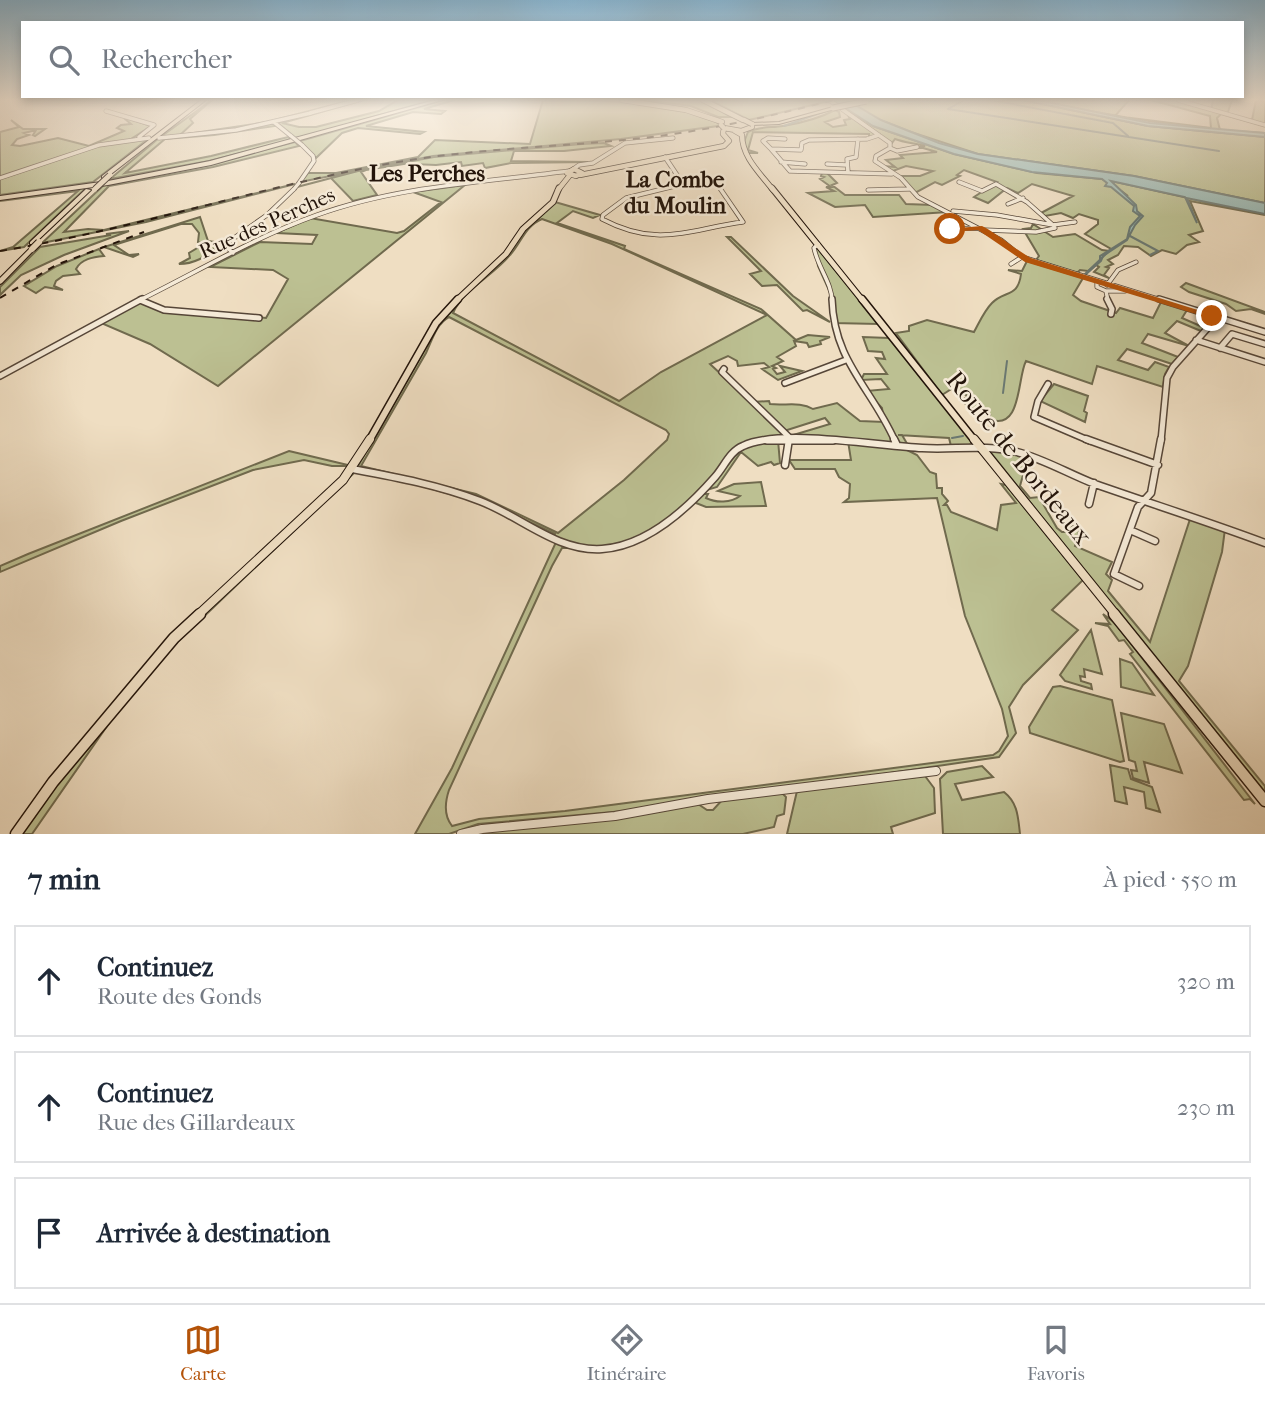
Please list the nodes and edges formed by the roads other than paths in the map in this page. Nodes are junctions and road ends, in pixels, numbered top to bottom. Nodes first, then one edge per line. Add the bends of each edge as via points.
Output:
1 (133, 139) edge
2 (155, 139) edge
3 (293, 139) edge
4 (295, 139) edge
5 (664, 139) edge
6 (728, 139) edge
7 (742, 139) edge
8 (744, 139) edge
9 (785, 139) dead end
10 (801, 139) dead end
11 (858, 139) joint
12 (884, 139) edge
13 (807, 141) junction
14 (742, 142) junction
15 (917, 147) dead end
16 (890, 148) junction
17 (771, 149) junction
18 (665, 158) junction
19 (781, 162) junction
20 (584, 164) junction
21 (804, 164) dead end
22 (827, 164) dead end
23 (847, 165) junction
24 (570, 172) junction
25 (848, 172) junction
26 (579, 173) junction
27 (895, 174) junction
28 (0, 178) edge
29 (959, 182) dead end
30 (683, 184) junction
31 (560, 186) junction
32 (909, 189) junction
33 (868, 190) dead end
34 (0, 197) edge
35 (1023, 198) junction
36 (1008, 204) dead end
37 (950, 211) junction
38 (1075, 222) dead end
39 (1053, 225) junction
40 (950, 229) dead end
41 (982, 229) junction
42 (261, 239) joint
43 (818, 244) junction
44 (32, 246) junction
45 (235, 250) junction
46 (1022, 257) junction
47 (1136, 262) dead end
48 (1011, 264) dead end
49 (0, 276) edge
50 (0, 282) edge
51 (1106, 288) junction
52 (1126, 290) junction
53 (1119, 292) junction
54 (1121, 298) dead end
55 (140, 300) junction
56 (1111, 314) dead end
57 (259, 318) dead end
58 (1213, 319) junction
59 (1265, 332) edge
60 (1196, 340) junction
61 (1265, 344) edge
62 (1220, 348) junction
63 (846, 360) junction
64 (1265, 362) edge
65 (724, 369) dead end
66 (0, 376) edge
67 (785, 383) dead end
68 (1048, 384) dead end
69 (791, 440) junction
70 (897, 445) junction
71 (982, 448) junction
72 (785, 465) dead end
73 (1158, 465) junction
74 (352, 469) junction
75 (1094, 483) junction
76 (1143, 498) junction
77 (1089, 504) dead end
78 (1130, 530) junction
79 (1155, 541) dead end
80 (1265, 543) edge
81 (1139, 586) dead end
82 (936, 771) dead end
83 (1265, 801) edge
84 (16, 834) edge
85 (461, 834) edge

1 - 28 street via 93,146
2 - 44 highway, bridge via 107,176
3 - 34 highway via 211,161
4 - 45 street, bridge via 314,161 267,215 230,240
5 - 20 street via 625,143
6 - 18 main road via 724,146
7 - 14 main road, Route de Bordeaux
8 - 14 main road
9 - 17 street via 765,139
10 - 13 street
11 - 13 street
11 - 23 street via 856,157 847,159
12 - 16 street
13 - 17 street via 800,151
14 - 43 main road, Route de Bordeaux via 746,156
15 - 16 street
16 - 27 street via 874,159
17 - 19 street
18 - 26 main road
18 - 30 street
19 - 21 street
19 - 25 street via 790,171
20 - 24 street
20 - 26 street
22 - 23 street
23 - 25 street
24 - 26 main road
24 - 31 main road
24 - 42 street, Rue des Perches via 380,196 324,212
25 - 27 street
26 - 31 main road
27 - 32 street
29 - 35 street via 982,191 996,184
30 - 30 street via 717,184 743,222 658,239 636,235 602,219 626,198
31 - 74 main road via 553,202 523,229 506,254 436,323
32 - 33 street
32 - 37 street
35 - 36 street
35 - 39 street
37 - 39 street
37 - 41 street
38 - 39 street
39 - 41 street via 1055,228 1035,232
40 - 41 street
41 - 46 street
42 - 45 street, Rue des Perches
43 - 63 street via 814,256 831,291 833,325
43 - 71 main road, Route de Bordeaux
44 - 49 highway
44 - 50 highway
45 - 55 street, Rue des Perches
46 - 48 street
46 - 51 street
47 - 51 street via 1118,270
51 - 52 street
51 - 53 street
51 - 56 street
52 - 53 street
52 - 58 street
53 - 54 street
55 - 57 street via 162,310
55 - 66 street, Rue des Perches
58 - 59 street
58 - 60 street
60 - 62 street
60 - 73 street via 1167,377
61 - 62 street via 1232,334
62 - 64 street
63 - 67 street
63 - 70 street via 884,416
65 - 69 street via 722,372
68 - 73 street via 1034,417
69 - 70 street
69 - 72 street
69 - 74 street via 740,447 673,516 644,537 607,549 576,547 466,497
70 - 71 street
71 - 75 street via 1022,453
71 - 83 main road, Route de Bordeaux
73 - 76 street via 1151,493
74 - 84 main road via 327,498 174,638 53,782
75 - 76 street
75 - 77 street
76 - 78 street
76 - 80 street
78 - 79 street
78 - 81 street via 1114,574
82 - 85 street

